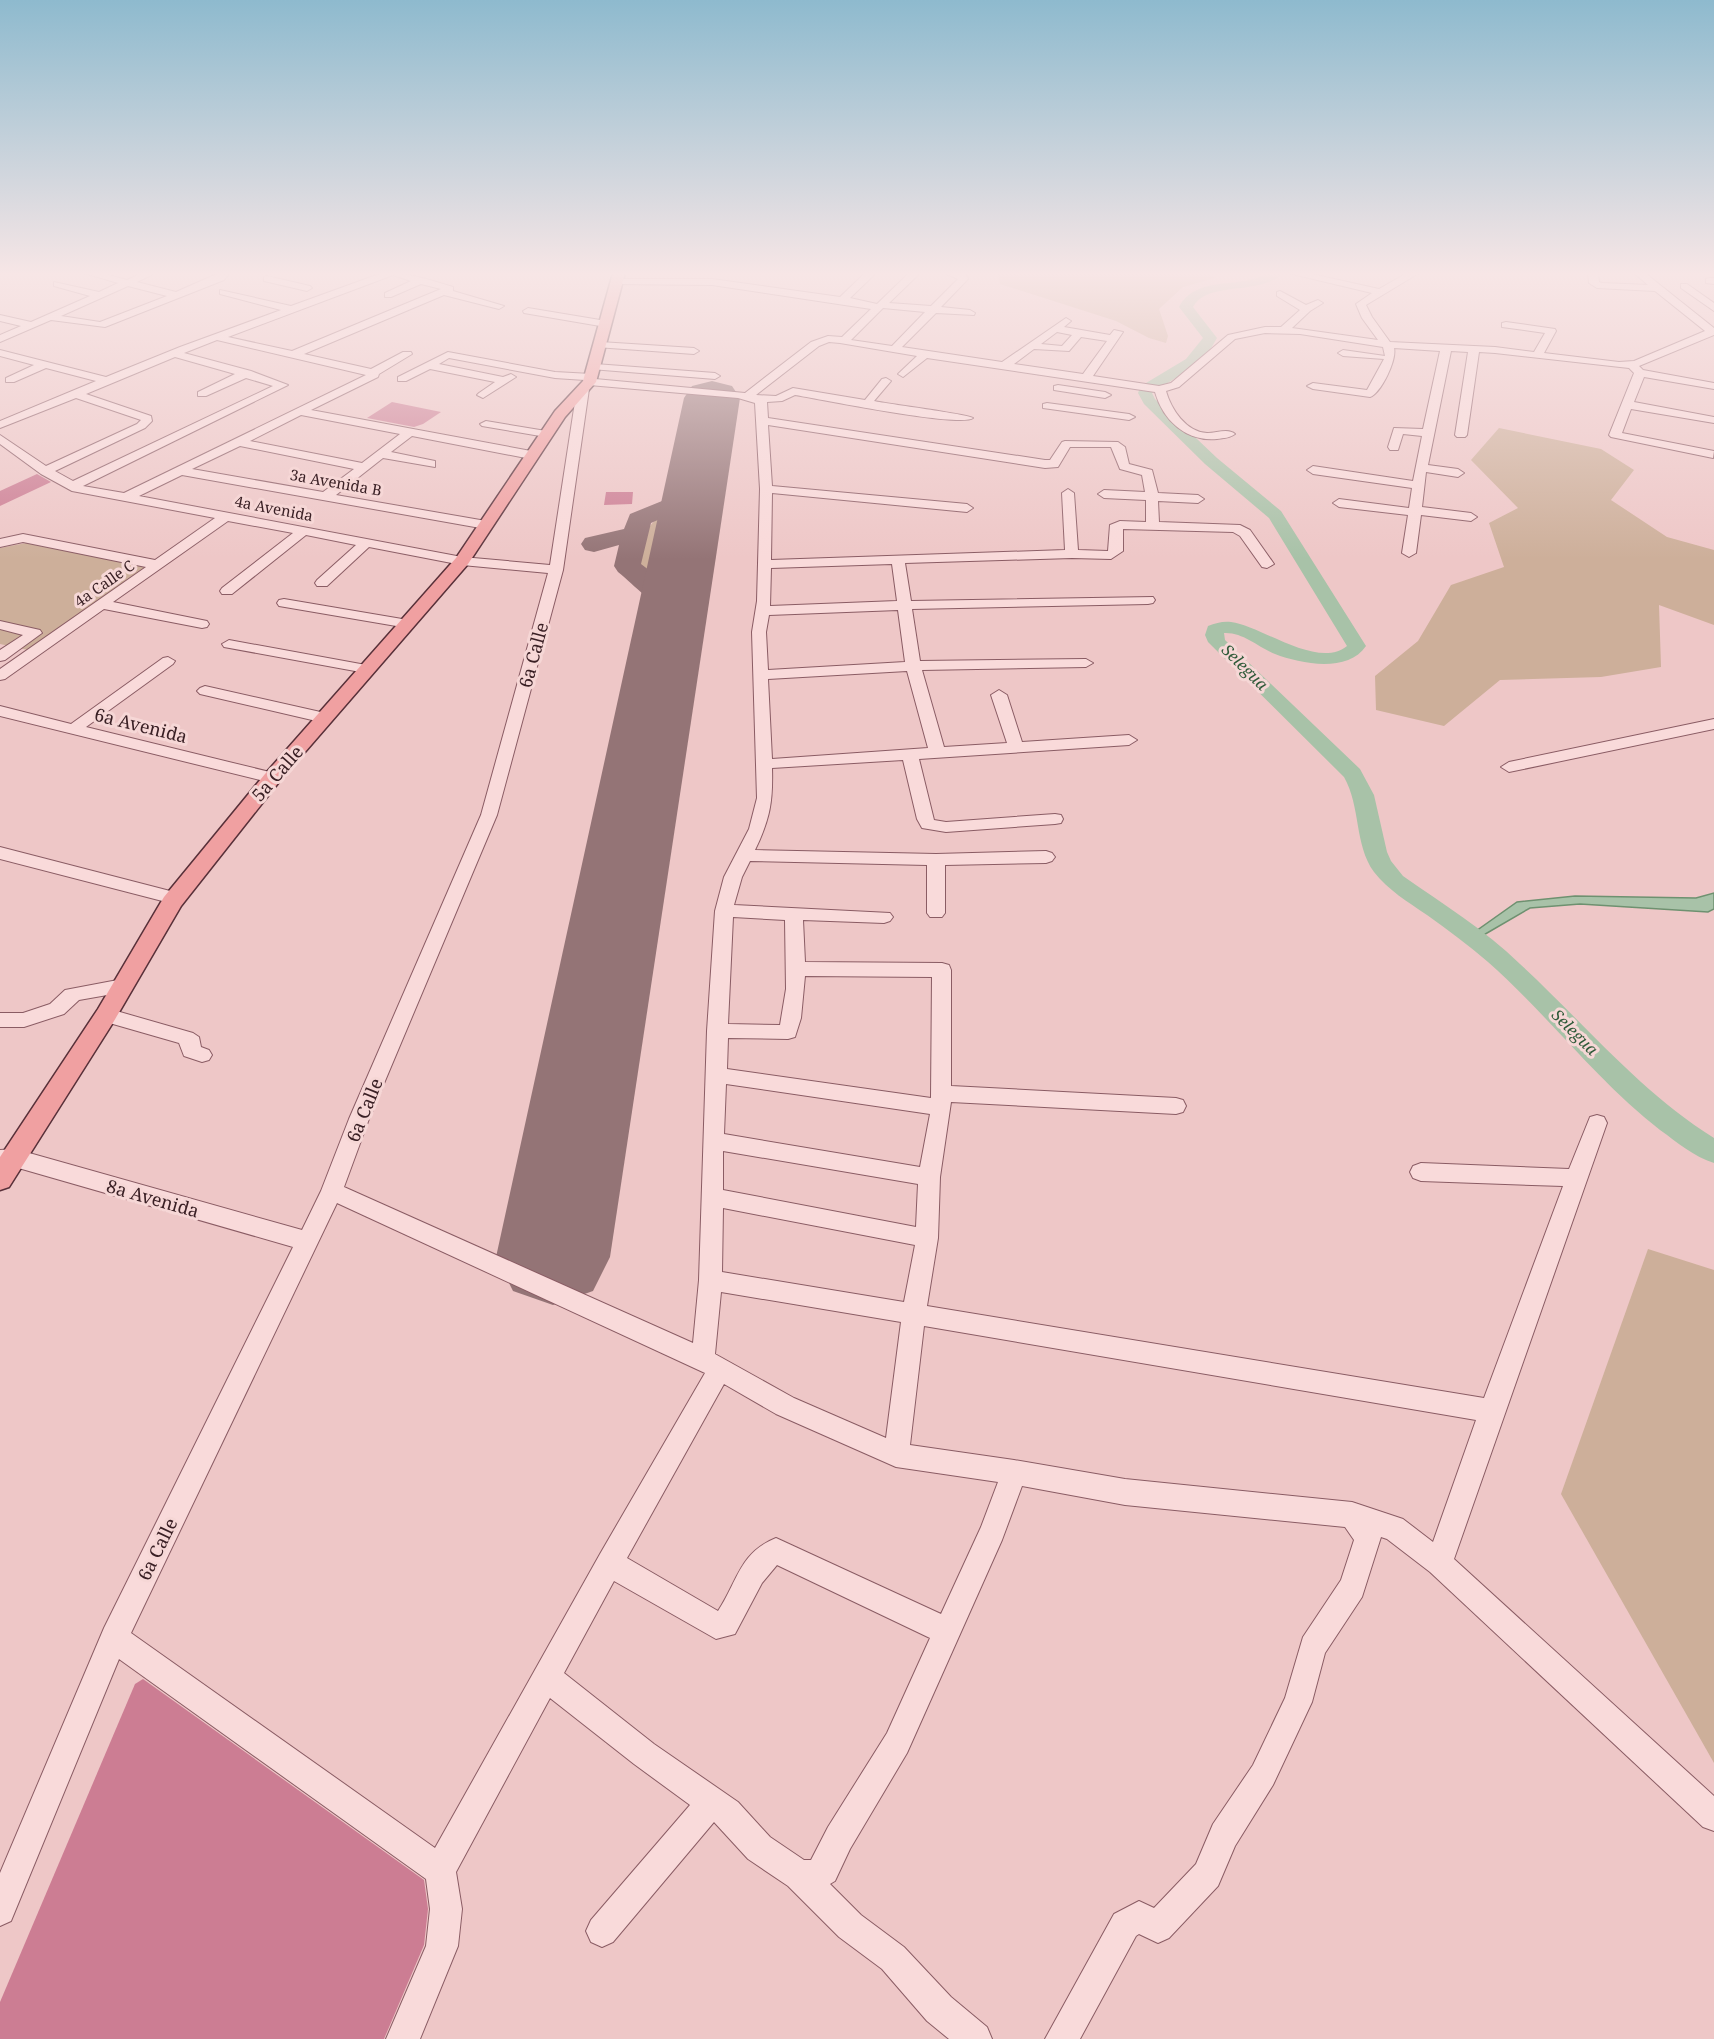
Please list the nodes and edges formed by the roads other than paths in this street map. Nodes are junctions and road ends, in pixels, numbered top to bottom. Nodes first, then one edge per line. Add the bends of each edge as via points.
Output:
1 (37, 368) edge
2 (61, 368) edge
3 (130, 368) edge
4 (229, 368) edge
5 (351, 368) edge
6 (381, 368) edge
7 (421, 368) edge
8 (443, 368) edge
9 (518, 368) edge
10 (593, 368) edge
11 (788, 368) edge
12 (909, 368) edge
13 (1019, 368) edge
14 (1093, 368) edge
15 (1197, 368) edge
16 (1384, 368) edge
17 (1442, 368) edge
18 (1471, 368) edge
19 (1630, 368) edge
20 (134, 369) joint
21 (523, 369) junction
22 (1636, 369) junction
23 (537, 372) junction
24 (247, 373) junction
25 (372, 373) junction
26 (903, 374) dead end
27 (1066, 375) junction
28 (715, 376) dead end
29 (1086, 378) junction
30 (402, 379) dead end
31 (589, 379) junction
32 (10, 380) dead end
33 (108, 381) junction
34 (506, 381) junction
35 (886, 381) dead end
36 (1313, 386) dead end
37 (1714, 386) edge
38 (1058, 388) junction
39 (1153, 388) junction
40 (76, 394) junction
41 (202, 394) dead end
42 (508, 394) dead end
43 (1105, 395) dead end
44 (483, 396) dead end
45 (755, 398) junction
46 (846, 399) junction
47 (870, 399) junction
48 (1629, 405) junction
49 (301, 412) junction
50 (948, 416) junction
51 (1129, 417) dead end
52 (967, 418) dead end
53 (1714, 420) edge
54 (762, 421) junction
55 (1201, 422) dead end
56 (486, 424) dead end
57 (0, 425) edge
58 (1183, 425) junction
59 (410, 432) junction
60 (1429, 433) junction
61 (546, 434) junction
62 (1229, 434) dead end
63 (1461, 435) dead end
64 (0, 439) edge
65 (240, 442) junction
66 (1394, 447) dead end
67 (381, 454) junction
68 (1713, 454) edge
69 (531, 455) junction
70 (431, 464) dead end
71 (364, 467) junction
72 (1421, 468) junction
73 (1312, 470) dead end
74 (45, 471) junction
75 (181, 471) junction
76 (1458, 473) dead end
77 (1418, 485) junction
78 (72, 486) junction
79 (766, 489) junction
80 (1068, 493) dead end
81 (1104, 494) dead end
82 (325, 496) junction
83 (127, 497) junction
84 (1152, 497) junction
85 (1198, 499) dead end
86 (1339, 503) dead end
87 (967, 508) dead end
88 (1415, 511) junction
89 (226, 516) junction
90 (1471, 517) dead end
91 (486, 525) junction
92 (1153, 527) junction
93 (12, 528) dead end
94 (303, 531) junction
95 (23, 537) junction
96 (0, 543) edge
97 (366, 543) junction
98 (1409, 553) dead end
99 (1072, 554) junction
100 (898, 559) junction
101 (462, 561) junction
102 (764, 564) junction
103 (1267, 564) dead end
104 (158, 565) junction
105 (556, 570) junction
106 (322, 583) dead end
107 (227, 591) dead end
108 (1148, 600) dead end
109 (284, 603) dead end
110 (102, 604) junction
111 (906, 605) junction
112 (762, 611) junction
113 (202, 624) dead end
114 (408, 624) junction
115 (0, 625) edge
116 (34, 633) junction
117 (56, 638) junction
118 (229, 644) dead end
119 (0, 657) edge
120 (168, 661) dead end
121 (1086, 663) dead end
122 (913, 666) junction
123 (366, 669) junction
124 (762, 675) junction
125 (0, 676) edge
126 (205, 691) dead end
127 (999, 695) dead end
128 (0, 711) edge
129 (325, 718) junction
130 (1714, 724) edge
131 (75, 728) junction
132 (1129, 740) dead end
133 (1016, 747) junction
134 (937, 752) junction
135 (910, 754) junction
136 (765, 764) junction
137 (1509, 767) dead end
138 (272, 778) junction
139 (1055, 819) dead end
140 (0, 853) edge
141 (743, 855) junction
142 (1046, 857) dead end
143 (936, 860) junction
144 (174, 898) junction
145 (724, 911) junction
146 (794, 914) junction
147 (936, 914) dead end
148 (884, 917) dead end
149 (796, 969) junction
150 (123, 986) junction
151 (106, 1015) junction
152 (0, 1020) edge
153 (717, 1031) junction
154 (202, 1055) dead end
155 (716, 1075) junction
156 (941, 1101) junction
157 (1176, 1106) dead end
158 (1597, 1123) dead end
159 (713, 1141) junction
160 (7, 1158) edge
161 (1421, 1172) dead end
162 (929, 1177) junction
163 (1577, 1178) junction
164 (0, 1179) edge
165 (332, 1191) junction
166 (712, 1197) junction
167 (927, 1238) junction
168 (306, 1241) junction
169 (710, 1280) junction
170 (914, 1314) junction
171 (711, 1364) junction
172 (1492, 1411) junction
173 (896, 1455) junction
174 (1014, 1472) junction
175 (1352, 1515) junction
176 (609, 1563) junction
177 (1439, 1563) junction
178 (947, 1631) junction
179 (114, 1638) junction
180 (547, 1677) junction
181 (712, 1802) junction
182 (1714, 1816) edge
183 (440, 1870) junction
184 (799, 1875) junction
185 (0, 1910) edge
186 (603, 1931) dead end
187 (404, 2039) edge
188 (975, 2039) edge
189 (1062, 2039) edge

1 - 32 street
2 - 33 street
3 - 20 street
4 - 24 street
5 - 25 street
6 - 25 street
7 - 30 street
8 - 34 street
9 - 21 street
10 - 31 main road, 6a Calle
11 - 45 street
12 - 26 street
13 - 27 street
14 - 29 street
15 - 39 street via 1176,385
16 - 36 street via 1370,394
17 - 60 street
18 - 63 street
19 - 22 street
20 - 33 street
21 - 23 street
21 - 34 street
22 - 37 street
22 - 48 street
23 - 31 street
23 - 42 street
24 - 41 street
24 - 78 street via 283,385
25 - 49 street
27 - 29 street
27 - 38 street
28 - 31 street
29 - 39 street
31 - 45 street
31 - 61 main road, 5a Calle
31 - 105 street, 6a Calle
33 - 40 street
34 - 44 street
35 - 47 street
38 - 43 street
38 - 51 street via 1045,408
39 - 58 street
40 - 57 street
40 - 74 street via 147,418 146,422
45 - 46 street via 778,399 793,391
45 - 54 street
46 - 47 street
46 - 50 street
47 - 50 street via 935,410
48 - 53 street
48 - 68 street via 1615,435
49 - 59 street
49 - 65 street
50 - 52 street
54 - 79 street
54 - 84 street via 1045,464 1054,464 1066,444 1114,444 1119,447 1124,466 1148,473
55 - 58 street
56 - 61 street
58 - 62 street via 1198,435
59 - 67 street
59 - 69 street
60 - 66 street via 1398,430
60 - 72 street
61 - 69 main road, 5a Calle
64 - 74 street, 4a Avenida
65 - 71 street
65 - 75 street
67 - 70 street
67 - 71 street
69 - 91 main road, 5a Calle
71 - 82 street
72 - 76 street
72 - 77 street
73 - 77 street
74 - 78 street, 4a Avenida
75 - 82 street, 3a Avenida B
75 - 83 street
77 - 88 street
78 - 83 street, 4a Avenida
79 - 87 street
79 - 102 street
80 - 99 street
81 - 84 street
82 - 91 street, 3a Avenida B
83 - 89 street, 4a Avenida
84 - 85 street
84 - 92 street
86 - 88 street
88 - 90 street
88 - 98 street
89 - 94 street, 4a Avenida
89 - 104 street, 4a Calle C
91 - 101 main road, 5a Calle
92 - 99 street via 1117,526 1115,554
92 - 103 street via 1235,528 1245,533
93 - 95 street
94 - 97 street, 4a Avenida
94 - 107 street
95 - 96 street
95 - 104 street
97 - 101 street, 4a Avenida
97 - 106 street
99 - 100 street
100 - 102 street
100 - 111 street
101 - 105 street, 4a Avenida
101 - 114 main road, 5a Calle
102 - 112 street
104 - 110 street, 4a Calle C
105 - 165 street, 6a Calle via 489,815
108 - 111 street
109 - 114 street
110 - 113 street
110 - 117 street, 4a Calle C
111 - 112 street
111 - 122 street
112 - 124 street
114 - 123 main road, 5a Calle
115 - 116 street
116 - 117 street
116 - 119 street
117 - 125 street, 4a Calle C
118 - 123 street
120 - 131 street
121 - 122 street
122 - 124 street
122 - 134 street
123 - 129 main road, 5a Calle
124 - 136 street
126 - 129 street
127 - 133 street
128 - 131 street, 6a Avenida
129 - 138 main road, 5a Calle
130 - 137 street
131 - 138 street, 6a Avenida
132 - 133 street
133 - 134 street
134 - 135 street
135 - 136 street
135 - 139 street via 928,824 946,827
136 - 141 street via 765,798 757,829
138 - 144 main road, 5a Calle
140 - 144 street
141 - 143 street
141 - 145 street
142 - 143 street
143 - 147 street
144 - 150 main road, 5a Calle
145 - 146 street
145 - 153 street
146 - 148 street
146 - 149 street
149 - 153 street via 788,1032
149 - 156 street via 942,970
150 - 151 main road, 5a Calle
150 - 152 street via 82,992 57,1009 24,1020
151 - 154 street via 186,1038 192,1042 191,1051
151 - 160 main road, 5a Calle
153 - 155 street
155 - 156 street
155 - 159 street
156 - 157 street
156 - 162 street
158 - 163 street
159 - 162 street
159 - 166 street
160 - 164 main road, 5a Calle
160 - 168 street, 8a Avenida
161 - 163 street
162 - 167 street
163 - 172 street
165 - 168 street, 6a Calle
165 - 171 street
166 - 167 street
166 - 169 street
167 - 170 street
168 - 179 street, 6a Calle
169 - 170 street
169 - 171 street
170 - 172 street
170 - 173 street
171 - 173 street via 786,1406
171 - 176 street
172 - 177 street
173 - 174 street
174 - 175 street via 1125,1492
174 - 178 street via 993,1531
175 - 177 street via 1394,1528
175 - 189 street via 1368,1538 1363,1558 1352,1587 1313,1647 1298,1702 1263,1775 1224,1835 1207,1875 1158,1927 1139,1917 1125,1925
176 - 178 street via 716,1625 725,1624 757,1565 776,1551
176 - 180 street
177 - 182 street
178 - 184 street via 897,1743 824,1870 814,1876
179 - 183 street
179 - 185 street, 6a Calle
180 - 181 street
180 - 183 street
181 - 184 street via 759,1848
181 - 186 street
183 - 187 street via 446,1908 442,1946
184 - 188 street via 850,1926 893,1958 939,2009

